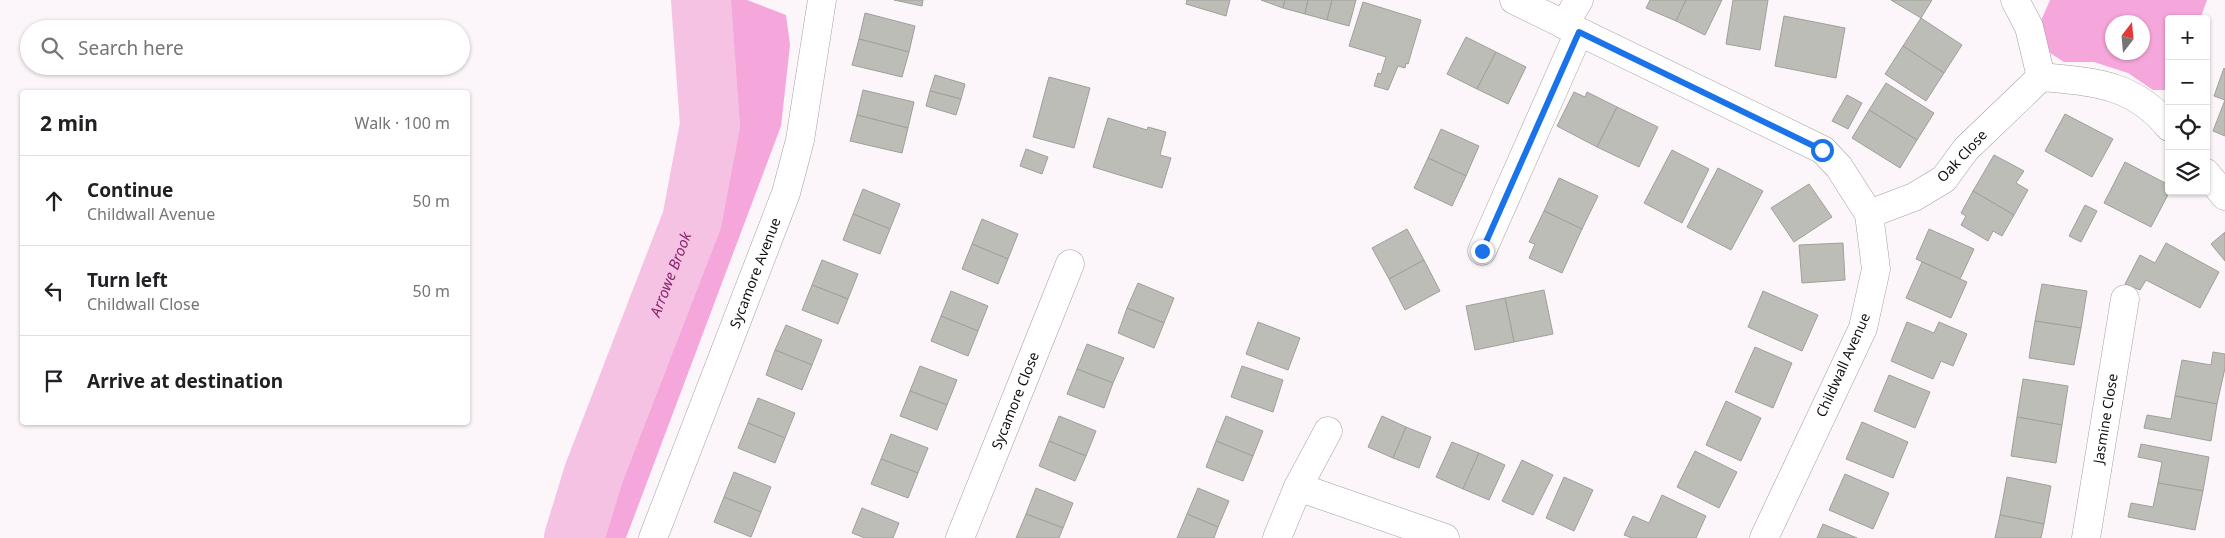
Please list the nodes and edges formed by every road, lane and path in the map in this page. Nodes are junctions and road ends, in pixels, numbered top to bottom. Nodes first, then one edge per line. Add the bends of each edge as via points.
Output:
1 (822, 0) edge
2 (1514, 0) edge
3 (1579, 0) edge
4 (2015, 0) edge
5 (1571, 28) junction
6 (2041, 77) junction
7 (2165, 122) edge
8 (2210, 178) edge
9 (2225, 196) edge
10 (1869, 214) junction
11 (1482, 251) dead end
12 (1070, 264) dead end
13 (2125, 299) dead end
14 (1328, 431) dead end
15 (1298, 488) junction
16 (653, 538) edge
17 (960, 538) edge
18 (1277, 538) edge
19 (1445, 538) edge
20 (1764, 538) edge
21 (2086, 538) edge

1 - 16 street, Sycamore Avenue via 800,140 786,193
2 - 5 street, Childwall Avenue
3 - 5 street
4 - 6 street via 2029,27
5 - 10 street, Childwall Avenue via 1822,150 1840,168
5 - 11 street
6 - 7 street via 2100,83 2133,96 2158,113
6 - 10 street, Oak Close via 1966,149 1944,179 1914,197
8 - 9 street
10 - 20 street, Childwall Avenue via 1876,269 1862,328
12 - 17 street, Sycamore Close
13 - 21 street, Jasmine Close
14 - 15 street
15 - 18 street
15 - 19 street

